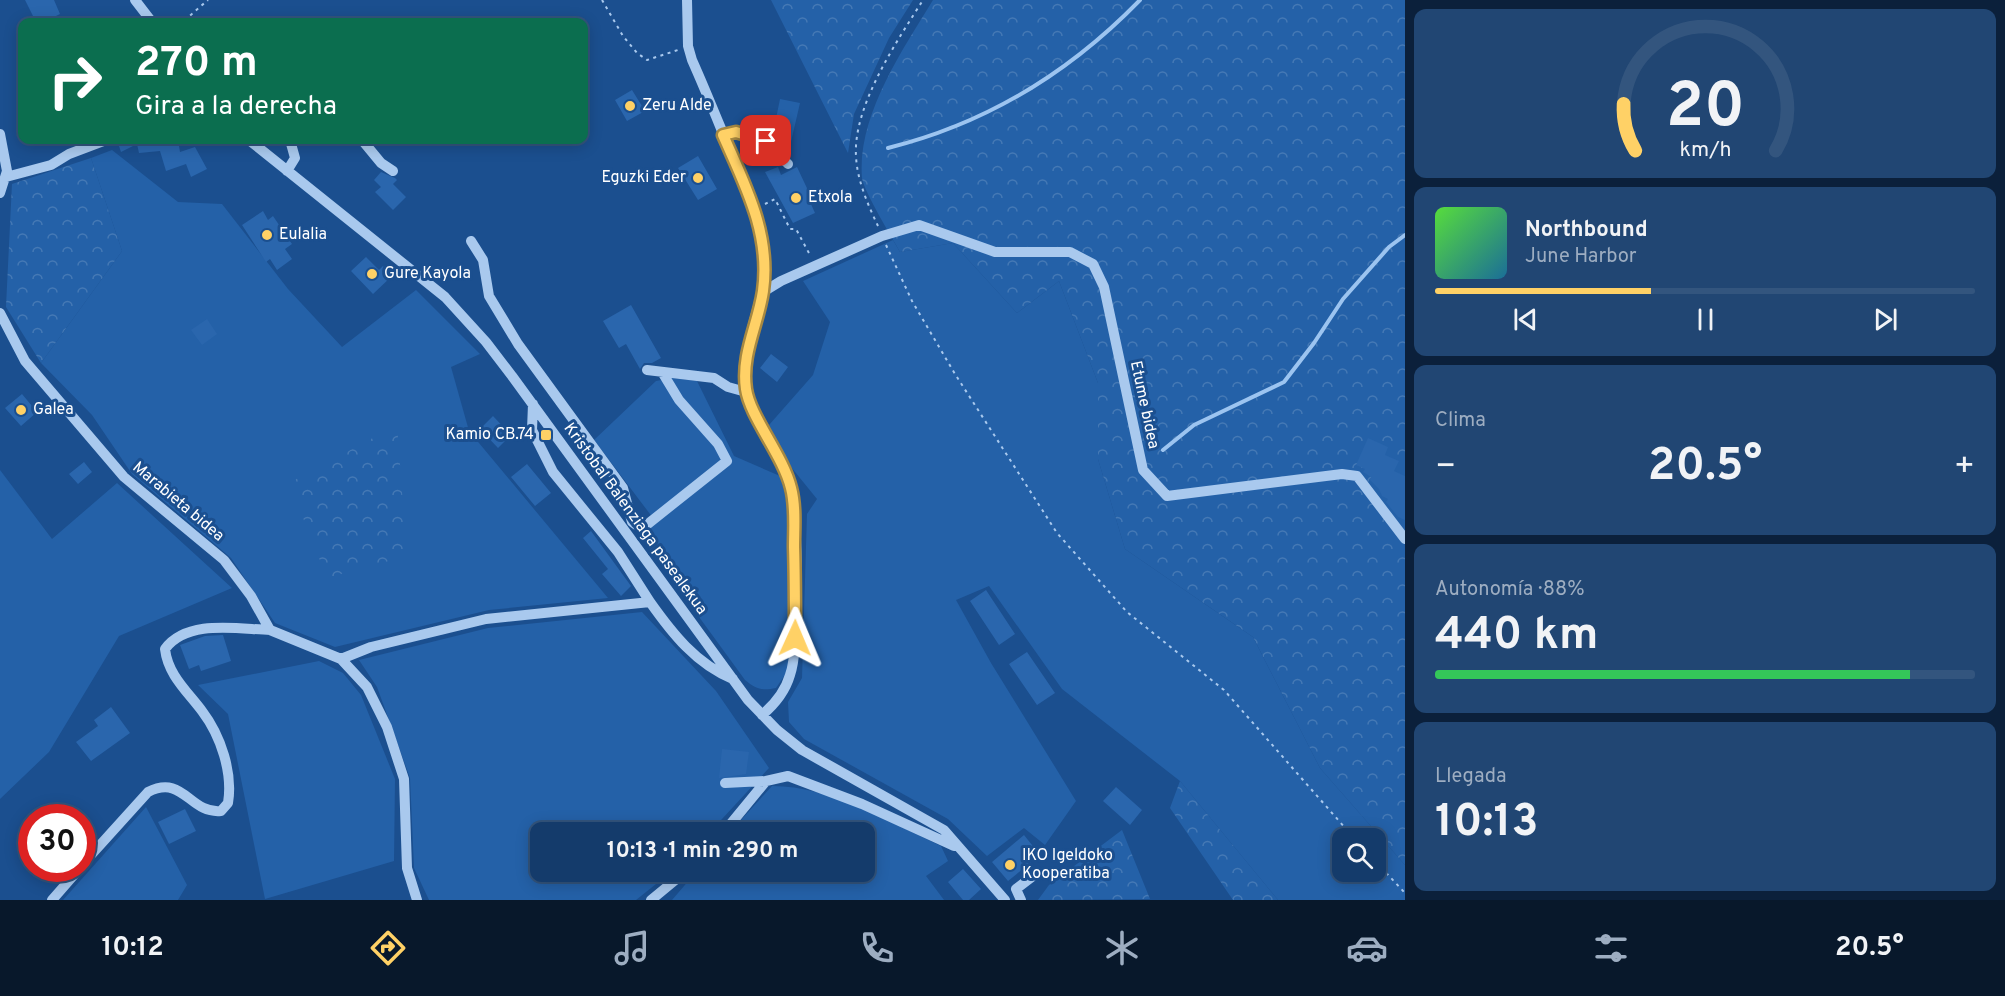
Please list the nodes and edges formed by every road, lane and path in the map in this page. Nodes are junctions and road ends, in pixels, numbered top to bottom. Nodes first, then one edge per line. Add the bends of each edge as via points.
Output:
1 (135, 0) edge
2 (208, 0) edge
3 (602, 0) edge
4 (687, 0) edge
5 (923, 0) edge
6 (149, 18) edge
7 (187, 18) edge
8 (688, 46) junction
9 (0, 134) edge
10 (723, 135) junction
11 (95, 144) edge
12 (254, 144) edge
13 (291, 144) edge
14 (365, 144) edge
15 (788, 164) dead end
16 (288, 171) junction
17 (393, 171) dead end
18 (6, 177) junction
19 (0, 193) edge
20 (755, 208) junction
21 (882, 236) junction
22 (471, 241) dead end
23 (814, 266) junction
24 (763, 292) junction
25 (0, 313) edge
26 (646, 370) dead end
27 (662, 372) junction
28 (746, 392) junction
29 (533, 404) junction
30 (1405, 539) edge
31 (650, 602) junction
32 (270, 630) junction
33 (341, 659) junction
34 (733, 679) junction
35 (762, 715) junction
36 (766, 781) junction
37 (725, 783) dead end
38 (732, 822) edge
39 (1345, 828) edge
40 (960, 849) junction
41 (96, 850) edge
42 (1386, 873) edge
43 (1033, 876) dead end
44 (68, 882) edge
45 (673, 882) edge
46 (1405, 893) edge
47 (1001, 898) edge
48 (52, 900) edge
49 (417, 900) edge
50 (651, 900) edge
51 (1021, 900) edge

1 - 6 street
2 - 7 path
3 - 8 path via 623,36 648,60
4 - 8 street
5 - 21 path via 880,70 858,128 856,155 860,178
8 - 10 street
9 - 18 street
10 - 15 street via 736,132 766,141
10 - 20 street
11 - 18 street via 51,165
12 - 16 street, Kristobal Balenziaga pasealekua
13 - 16 street via 295,158
14 - 17 street
16 - 29 street, Kristobal Balenziaga pasealekua via 444,297 486,342
18 - 19 street
20 - 23 path via 775,199 790,229 796,229
20 - 24 street via 765,263
21 - 23 street, Etume bidea
21 - 30 street, Etume bidea via 919,225 995,252 1070,252 1093,264 1104,287 1143,470 1167,496 1342,474 1357,476
21 - 39 path via 912,301 1058,533 1127,612 1224,690
22 - 27 street via 483,260 489,296 518,344 622,488 632,522 639,527 727,461
23 - 24 street, Etume bidea
24 - 28 street via 744,362
25 - 32 street, Marabieta bidea via 25,361 123,477 224,560
26 - 27 street
27 - 28 street via 714,378
28 - 35 street via 783,466 794,514 794,660 776,704
29 - 31 street via 531,430 553,472 618,552
29 - 34 street, Kristobal Balenziaga pasealekua
31 - 33 street via 486,619 371,647
31 - 34 street via 696,657
32 - 33 street
32 - 41 street via 222,628 185,632 172,639 165,649 166,664 214,729 228,775 228,803 221,811 212,812 169,785 159,786 148,792
33 - 49 street via 367,687 387,727 404,778 407,868
34 - 35 street, Kristobal Balenziaga pasealekua
35 - 40 street, Kristobal Balenziaga pasealekua via 802,750 944,830
36 - 37 street
36 - 38 street
36 - 40 street via 779,776 800,779
40 - 47 street, Kristobal Balenziaga pasealekua
42 - 46 path
43 - 51 street via 1016,889
44 - 48 street
45 - 50 street

